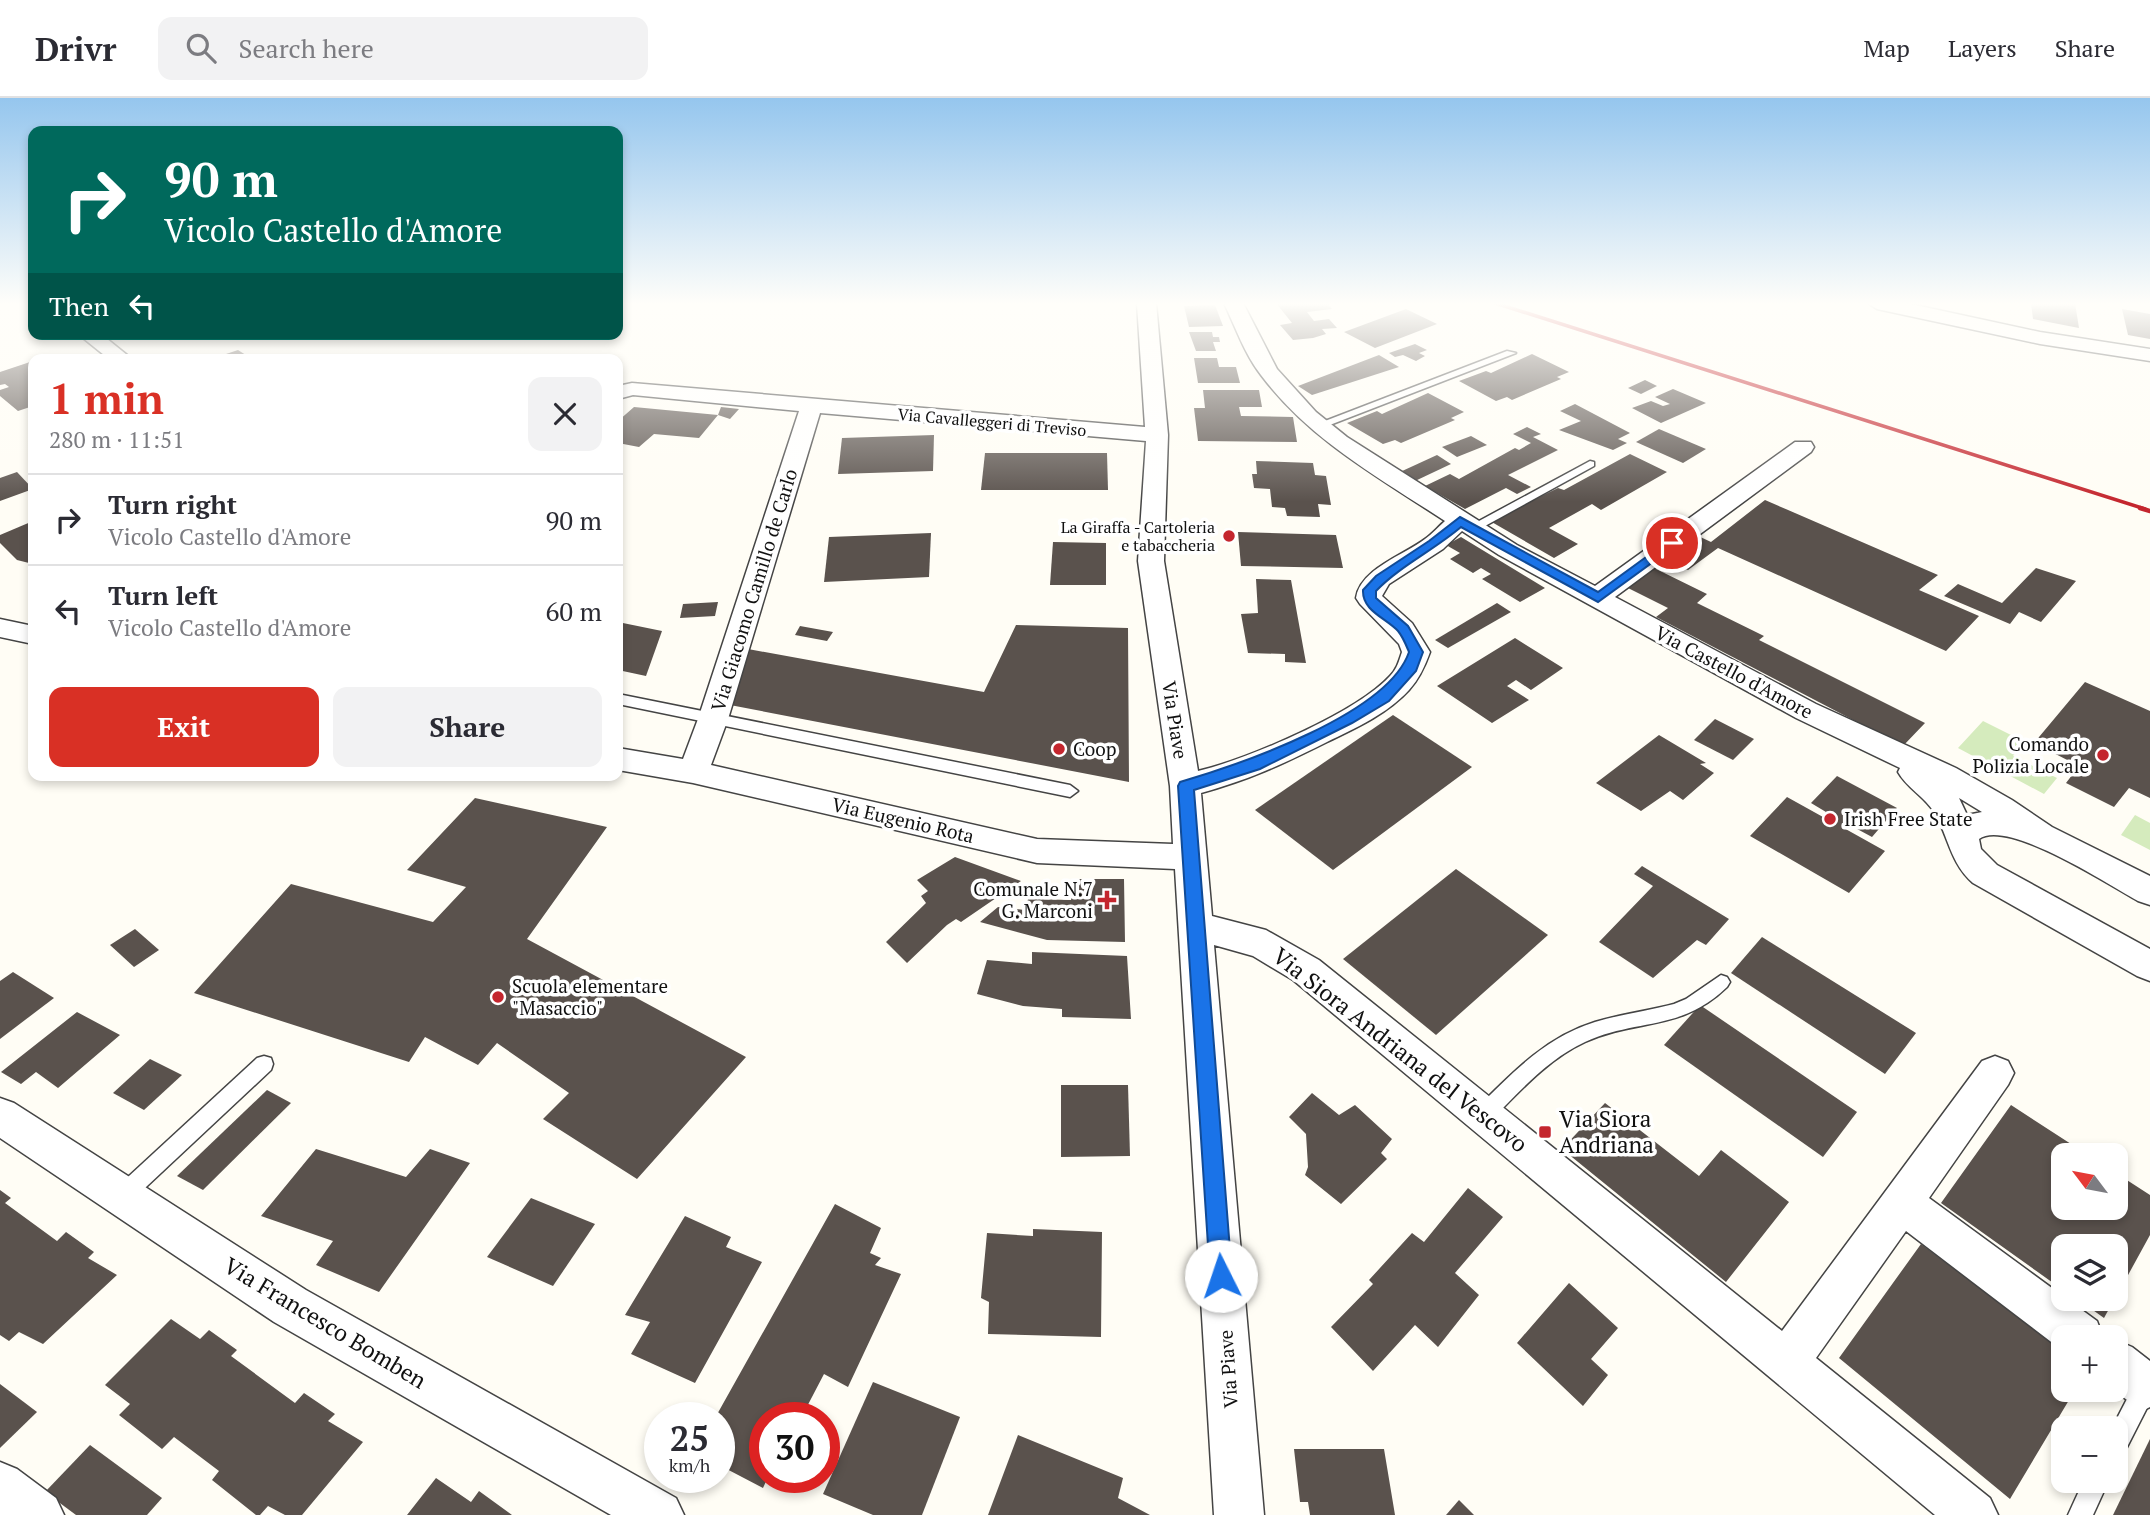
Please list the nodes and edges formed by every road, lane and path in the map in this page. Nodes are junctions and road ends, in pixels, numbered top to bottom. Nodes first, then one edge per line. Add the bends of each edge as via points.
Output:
1 (1152, 369) edge
2 (1267, 369) edge
3 (1470, 369) edge
4 (623, 392) edge
5 (811, 406) junction
6 (1318, 426) junction
7 (1157, 435) junction
8 (1803, 447) dead end
9 (1590, 464) dead end
10 (1466, 524) junction
11 (1598, 597) junction
12 (0, 628) edge
13 (28, 634) edge
14 (623, 700) edge
15 (713, 719) junction
16 (1871, 743) junction
17 (623, 760) edge
18 (693, 772) junction
19 (1185, 786) junction
20 (1070, 791) dead end
21 (2040, 835) junction
22 (1962, 841) junction
23 (1190, 857) junction
24 (2150, 892) edge
25 (1195, 928) junction
26 (2150, 967) edge
27 (1721, 982) dead end
28 (264, 1064) dead end
29 (1996, 1073) dead end
30 (1485, 1114) junction
31 (0, 1116) edge
32 (123, 1195) junction
33 (1902, 1203) junction
34 (2065, 1325) edge
35 (1787, 1363) junction
36 (2137, 1376) edge
37 (2125, 1416) edge
38 (0, 1486) edge
39 (2091, 1493) edge
40 (39, 1515) edge
41 (659, 1515) edge
42 (1239, 1515) edge
43 (1973, 1515) edge
44 (2080, 1515) edge

1 - 7 street, Via Piave
2 - 6 street, Via Castello d'Amore
3 - 6 lane
4 - 5 street, Via Cavalleggeri di Treviso
5 - 7 street, Via Cavalleggeri di Treviso
5 - 15 street, Via Giacomo Camillo de Carlo
6 - 10 street, Via Castello d'Amore
7 - 19 street, Via Piave via 1151,561
8 - 11 street
9 - 10 lane
10 - 11 street, Via Castello d'Amore
10 - 19 street via 1370,590 1369,598 1404,629 1416,652 1411,668 1384,698 1255,765
11 - 16 street, Via Castello d'Amore
12 - 13 street
14 - 15 lane
15 - 18 street, Via Giacomo Camillo de Carlo
15 - 20 lane
16 - 21 street, Via Castello d'Amore via 1945,776
16 - 22 street, Via Castello d'Amore via 1942,799
17 - 18 street, Via Eugenio Rota
18 - 23 street, Via Eugenio Rota via 1037,851
19 - 23 street, Via Piave
21 - 22 street, Via Castello d'Amore via 2013,824 1981,821 1966,828
21 - 24 street, Via Castello d'Amore
22 - 26 street, Via Castello d'Amore via 1967,855 1986,874
23 - 25 street, Via Piave
25 - 30 street, Via Siora Andriana del Vescovo via 1243,935 1283,954
25 - 42 street, Via Piave
27 - 30 lane via 1707,998 1686,1009 1571,1040 1532,1067
28 - 32 lane
29 - 33 street
30 - 35 street, Via Siora Andriana del Vescovo
31 - 32 street, Via Francesco Bomben
32 - 41 street, Via Francesco Bomben via 290,1306
33 - 34 street
33 - 35 street
35 - 43 street, Via Siora Andriana del Vescovo
36 - 37 lane
38 - 40 street
39 - 44 lane

